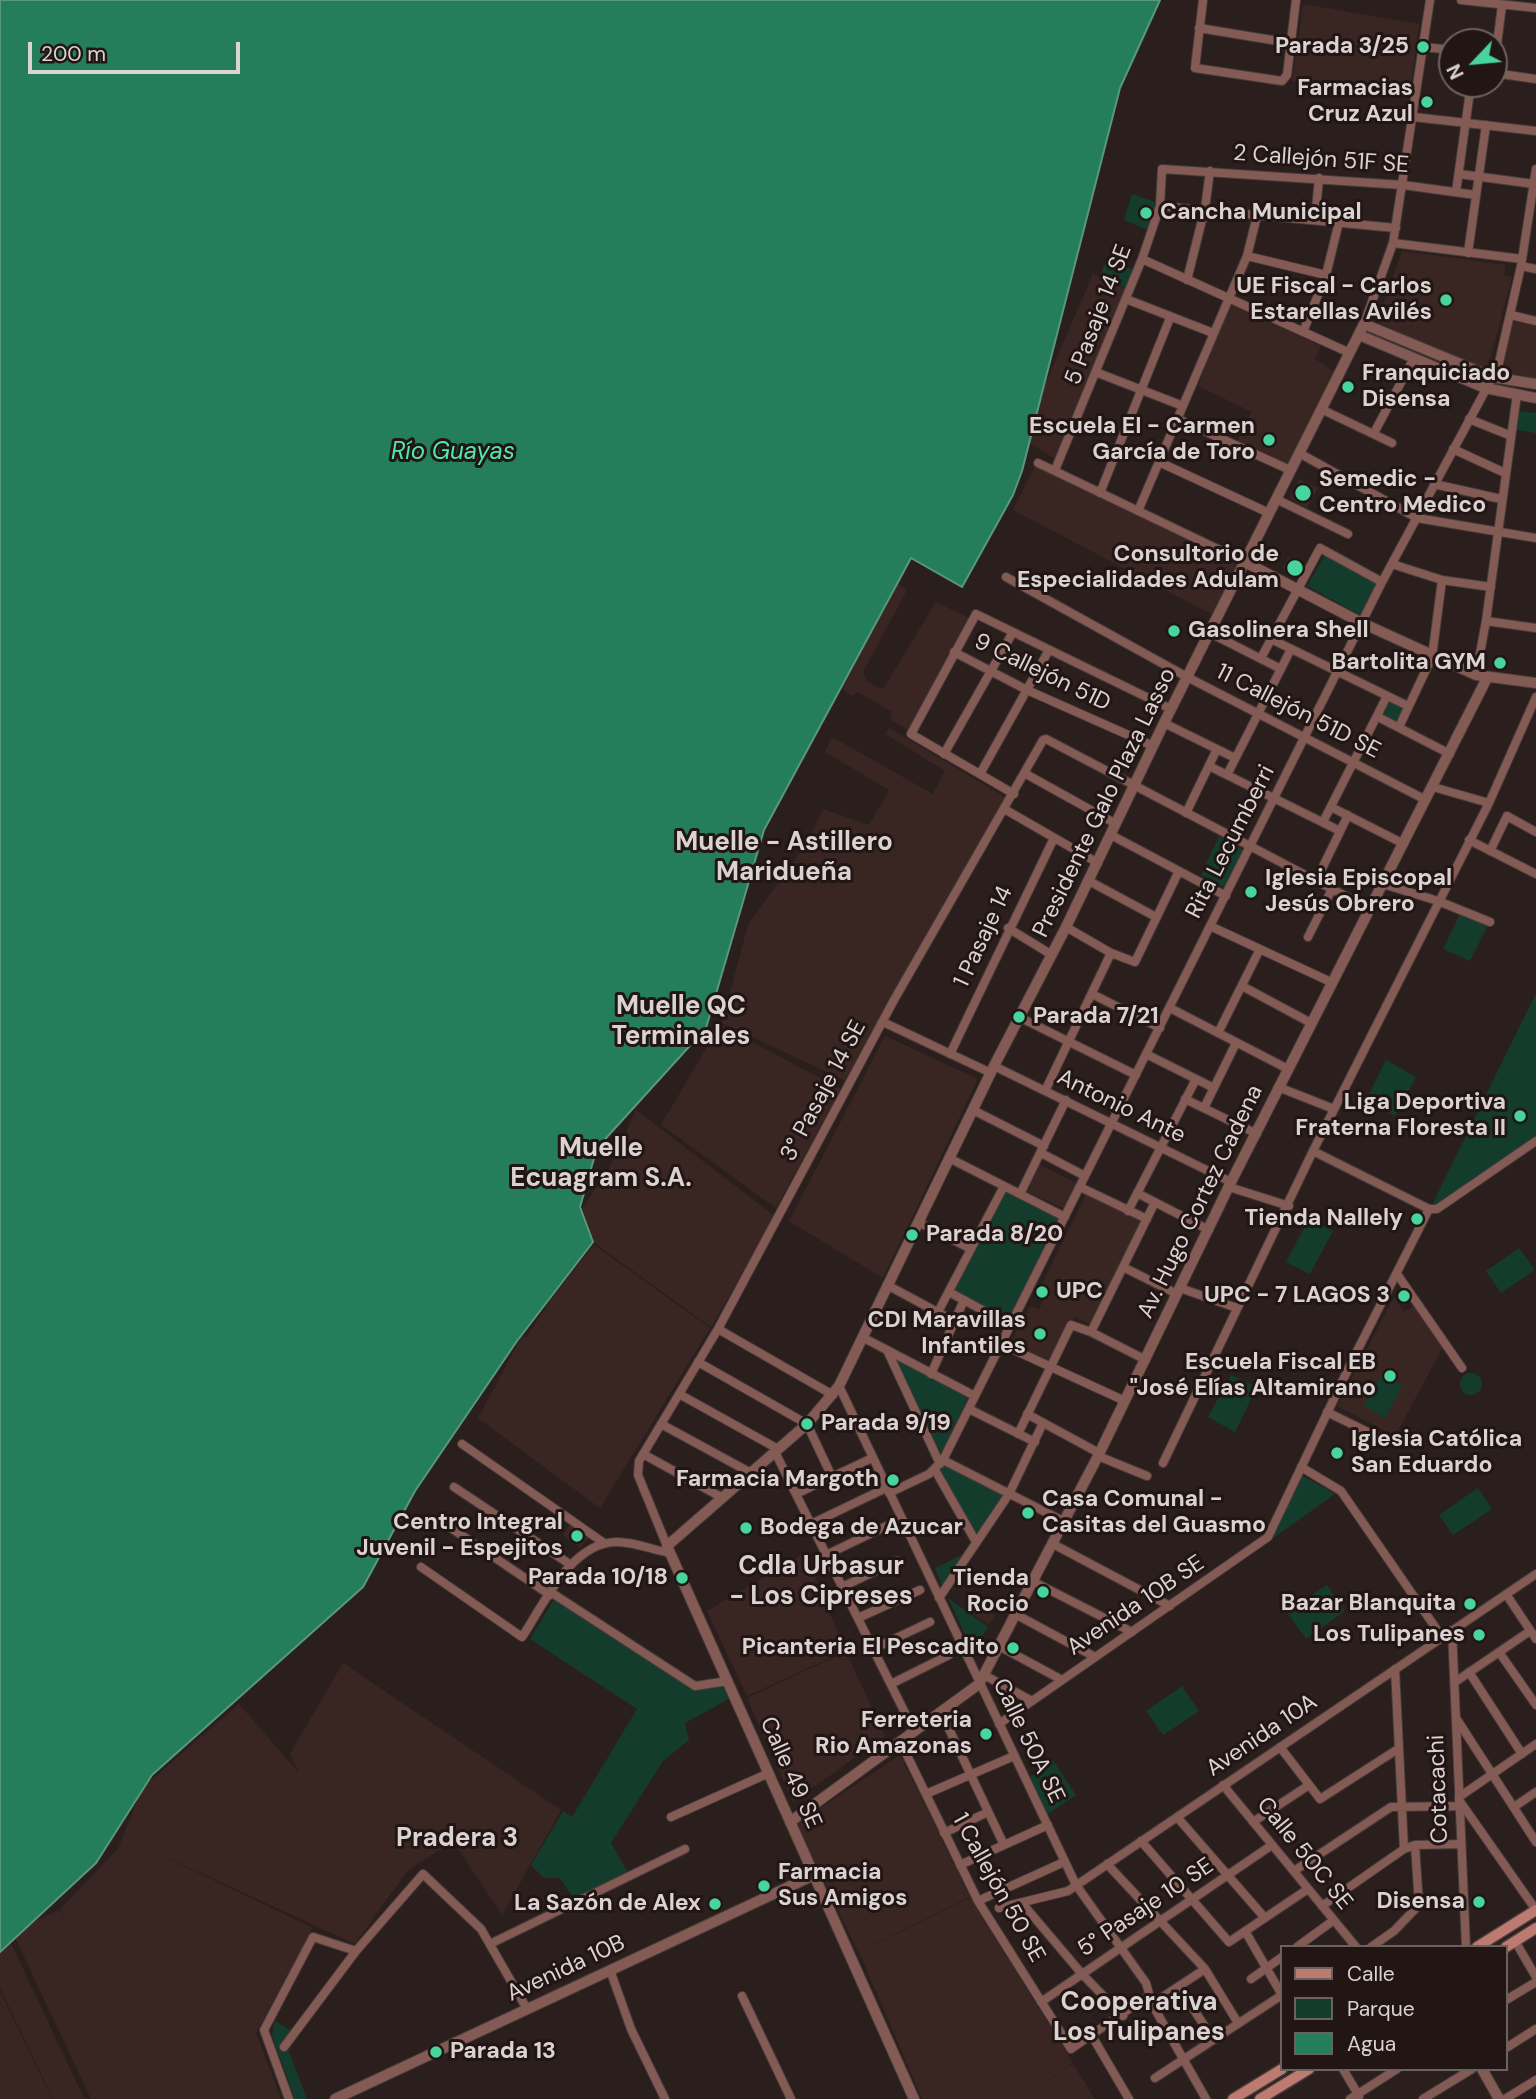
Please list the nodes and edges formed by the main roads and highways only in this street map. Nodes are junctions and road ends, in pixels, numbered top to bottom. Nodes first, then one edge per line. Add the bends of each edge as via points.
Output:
1 (1536, 1910) edge
2 (1536, 1928) edge
3 (1511, 1944) edge
4 (1480, 1945) edge
5 (1280, 2070) edge
6 (1306, 2071) edge
7 (1233, 2099) edge
8 (1260, 2099) edge

1 - 4 main road
2 - 3 main road
5 - 7 main road
6 - 8 main road

